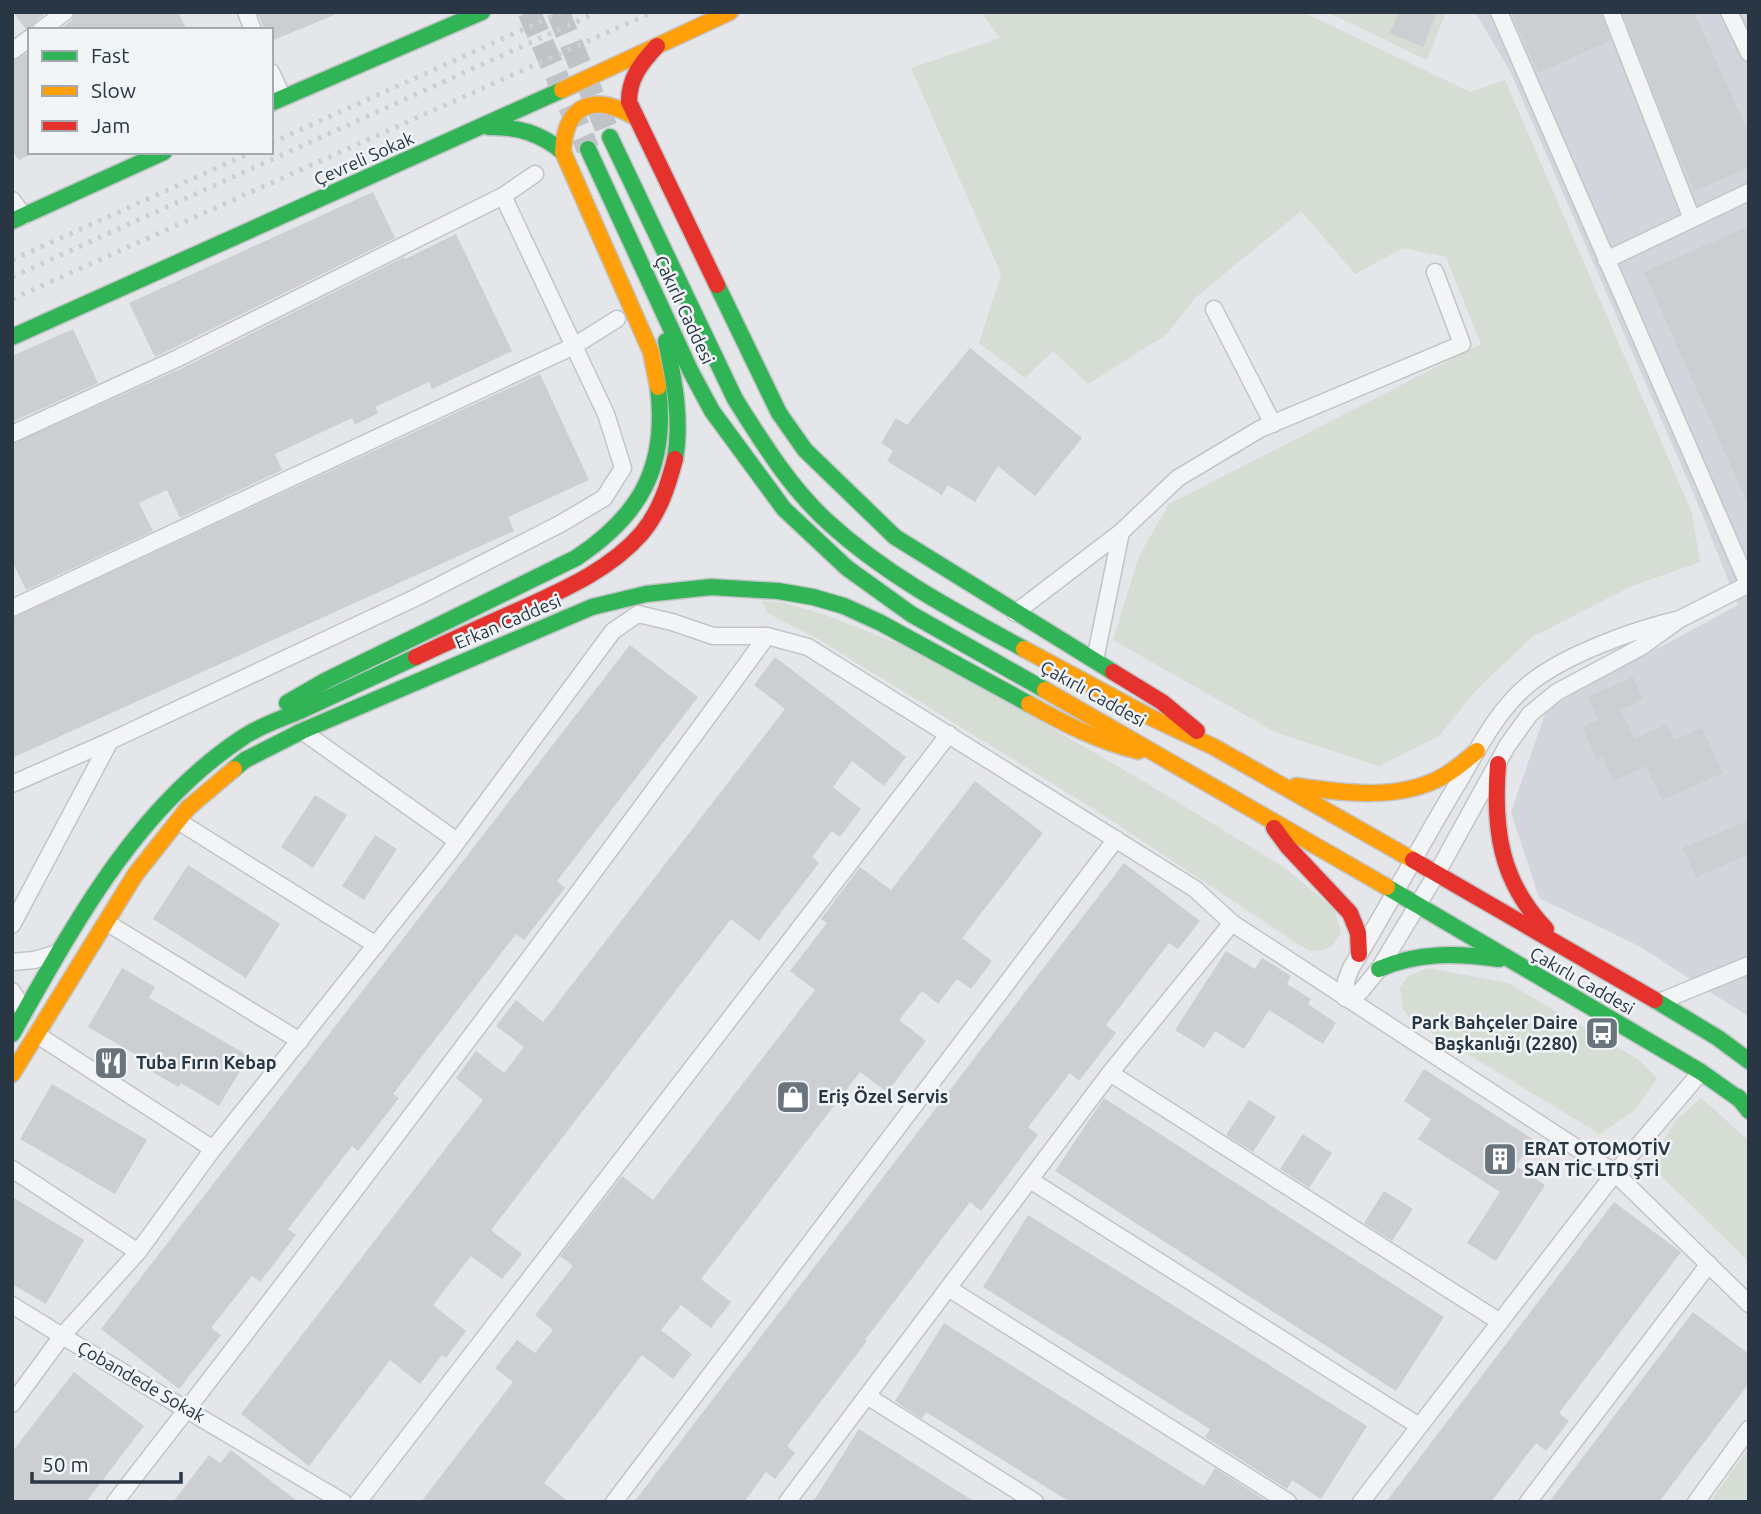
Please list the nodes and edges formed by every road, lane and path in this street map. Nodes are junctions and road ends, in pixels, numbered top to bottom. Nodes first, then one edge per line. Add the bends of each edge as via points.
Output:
1 (65, 12) edge
2 (730, 12) edge
3 (1499, 12) edge
4 (1611, 12) edge
5 (1729, 12) edge
6 (473, 14) edge
7 (44, 28) edge
8 (28, 39) edge
9 (657, 46) junction
10 (12, 51) edge
11 (1749, 53) edge
12 (273, 82) edge
13 (277, 101) edge
14 (635, 117) junction
15 (482, 127) junction
16 (610, 137) tunnel mouth
17 (588, 149) tunnel mouth
18 (563, 152) junction
19 (160, 154) edge
20 (535, 174) dead end
21 (1749, 192) edge
22 (503, 196) junction
23 (12, 200) edge
24 (18, 219) edge
25 (1692, 219) junction
26 (1606, 260) junction
27 (1435, 272) dead end
28 (648, 278) junction
29 (1214, 309) dead end
30 (617, 318) dead end
31 (12, 337) edge
32 (574, 346) junction
33 (1273, 424) junction
34 (12, 434) edge
35 (1121, 532) junction
36 (1748, 585) edge
37 (12, 608) edge
38 (1015, 612) junction
39 (1680, 619) junction
40 (767, 636) junction
41 (1095, 660) junction
42 (302, 731) junction
43 (949, 734) junction
44 (244, 736) junction
45 (110, 741) junction
46 (1214, 747) junction
47 (1477, 751) junction
48 (1161, 755) junction
49 (1498, 764) junction
50 (1280, 783) junction
51 (12, 784) edge
52 (1264, 816) junction
53 (178, 821) junction
54 (1116, 839) junction
55 (457, 841) junction
56 (1412, 859) junction
57 (1437, 873) junction
58 (1393, 892) junction
59 (1417, 907) junction
60 (106, 922) junction
61 (1232, 923) junction
62 (12, 925) edge
63 (376, 945) junction
64 (1566, 948) junction
65 (58, 953) junction
66 (1359, 954) junction
67 (1508, 961) junction
68 (12, 962) edge
69 (1749, 965) edge
70 (1379, 969) junction
71 (12, 991) edge
72 (1345, 998) junction
73 (1659, 1002) junction
74 (25, 1012) junction
75 (12, 1034) edge
76 (36, 1034) junction
77 (300, 1041) junction
78 (1749, 1061) edge
79 (1701, 1072) junction
80 (1110, 1073) junction
81 (12, 1074) edge
82 (1745, 1105) edge
83 (213, 1149) junction
84 (12, 1169) edge
85 (1615, 1173) junction
86 (1030, 1180) junction
87 (138, 1252) junction
88 (1709, 1264) junction
89 (948, 1288) junction
90 (1749, 1304) edge
91 (12, 1305) edge
92 (1500, 1322) junction
93 (62, 1336) junction
94 (867, 1396) junction
95 (12, 1404) edge
96 (187, 1408) junction
97 (1419, 1426) junction
98 (1749, 1429) edge
99 (114, 1502) edge
100 (343, 1502) edge
101 (358, 1502) edge
102 (614, 1502) edge
103 (787, 1502) edge
104 (1035, 1502) edge
105 (1288, 1502) edge
106 (1361, 1502) edge
107 (1528, 1502) edge
108 (1696, 1502) edge

1 - 7 street
2 - 9 main road, Çevreli Sokak
3 - 26 street
4 - 25 street
5 - 11 street
6 - 13 main road
8 - 10 street
9 - 14 main road via 642,61 628,91
9 - 15 main road, Çevreli Sokak
12 - 13 street
14 - 18 main road via 613,104 587,105 568,122
14 - 38 main road via 779,413 805,450 895,537
15 - 18 main road via 535,132
15 - 31 main road, Çevreli Sokak
16 - 46 main road, Çakırlı Caddesi via 735,399 778,464 829,523 925,594
17 - 28 main road, Çakırlı Caddesi
18 - 44 main road via 651,352 659,382 658,440 645,490 620,525 576,558 325,681
19 - 24 main road
20 - 22 street
21 - 25 street
22 - 32 street
22 - 34 street via 176,359
23 - 24 street
25 - 26 street
26 - 36 street
27 - 33 street via 1462,344
28 - 44 main road, Erkan Caddesi via 671,364 679,432 663,499 645,528 622,552 573,584
28 - 48 main road, Çakırlı Caddesi via 712,411 760,479 815,540 911,614
29 - 33 street
30 - 32 street
32 - 37 street
32 - 45 street via 606,414 623,468 604,498 417,597
33 - 35 street via 1178,478
35 - 38 street
35 - 41 street
36 - 39 street
38 - 41 main road
39 - 47 street via 1631,632 1539,676 1514,698
39 - 49 street via 1641,647 1543,702 1518,730
40 - 43 street via 808,647
40 - 55 street via 713,636 638,614 613,631
40 - 96 street via 605,858
41 - 46 main road via 1162,702
42 - 48 main road, Erkan Caddesi via 592,607 676,589 733,587 778,591 844,606 1077,731
42 - 53 main road, Erkan Caddesi via 245,760
42 - 55 street
43 - 54 street
43 - 101 street
44 - 65 main road, Erkan Caddesi via 200,768 158,809 110,869
45 - 51 street
45 - 62 street
46 - 50 main road, Çakırlı Caddesi
47 - 50 main road via 1433,782 1384,793
47 - 56 street
48 - 52 main road, Çakırlı Caddesi
49 - 57 street
49 - 64 main road via 1496,824 1509,874 1532,915
50 - 56 main road, Çakırlı Caddesi
52 - 58 main road, Çakırlı Caddesi
52 - 66 main road via 1350,913 1360,938
53 - 60 main road, Erkan Caddesi via 135,875
53 - 63 street
54 - 61 street via 1195,889
54 - 102 street
55 - 63 street
56 - 57 main road, Çakırlı Caddesi
56 - 58 street
57 - 59 street
57 - 64 main road, Çakırlı Caddesi
58 - 59 main road, Çakırlı Caddesi
58 - 66 street
59 - 67 main road, Çakırlı Caddesi
59 - 70 street
60 - 76 main road, Erkan Caddesi
60 - 77 street
61 - 72 street
61 - 80 street
63 - 77 street
64 - 73 main road, Çakırlı Caddesi
65 - 68 street
65 - 74 main road, Erkan Caddesi
66 - 72 street via 1346,981
67 - 70 main road via 1426,955 1396,960
67 - 79 main road, Çakırlı Caddesi
69 - 73 street
70 - 72 street via 1360,992
71 - 74 street
72 - 85 street
73 - 78 main road, Çakırlı Caddesi
74 - 75 main road, Erkan Caddesi
76 - 81 main road, Erkan Caddesi
76 - 83 street
77 - 83 street
79 - 82 main road, Çakırlı Caddesi
79 - 85 street
80 - 86 street
80 - 92 street
83 - 87 street
84 - 87 street
85 - 88 street
85 - 92 street
86 - 89 street
86 - 97 street
87 - 93 street
88 - 90 street
88 - 107 street
89 - 94 street
89 - 105 street
91 - 93 street, Çobandede Sokak
92 - 97 street
93 - 95 street
93 - 96 street, Çobandede Sokak
94 - 103 street
94 - 104 street
96 - 99 street
96 - 100 street, Çobandede Sokak
97 - 106 street
98 - 108 street

